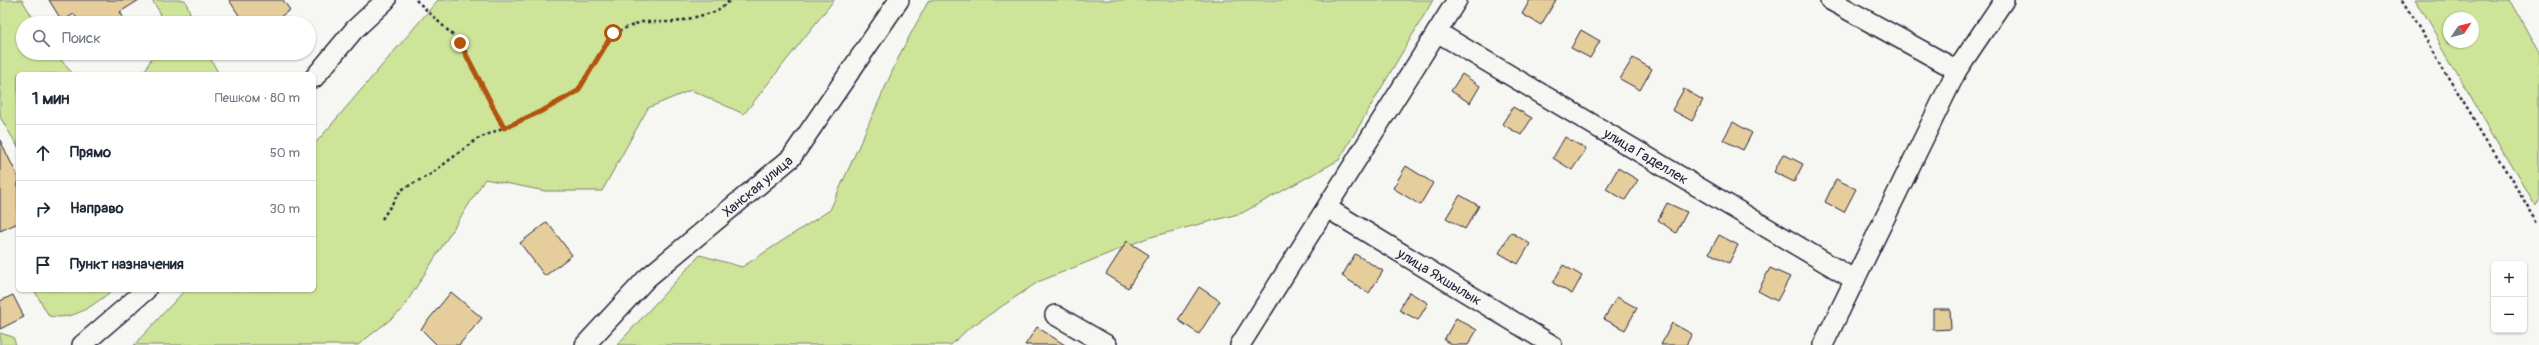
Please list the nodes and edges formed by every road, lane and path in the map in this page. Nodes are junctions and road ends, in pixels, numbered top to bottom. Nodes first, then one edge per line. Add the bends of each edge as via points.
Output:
1 (386, 0) edge
2 (416, 0) edge
3 (731, 0) edge
4 (899, 0) edge
5 (1457, 0) edge
6 (1830, 0) edge
7 (2004, 0) edge
8 (2402, 0) edge
9 (1437, 32) junction
10 (1957, 70) junction
11 (316, 76) edge
12 (504, 128) junction
13 (1326, 208) junction
14 (382, 218) dead end
15 (2539, 225) edge
16 (1855, 280) junction
17 (144, 292) edge
18 (1055, 315) dead end
19 (82, 345) edge
20 (585, 345) edge
21 (1107, 345) edge
22 (1240, 345) edge
23 (1552, 345) edge
24 (1823, 345) edge

1 - 11 street via 354,30
2 - 12 path via 460,43
3 - 12 path via 715,12 676,22 641,22 613,33 578,91
4 - 20 street, Ханская улица via 791,158 647,278
5 - 9 street
6 - 10 street
7 - 10 street
8 - 15 path
9 - 13 street
9 - 16 street, улица Гаделлек
10 - 16 street
12 - 14 path via 477,139 431,174 401,190
13 - 22 street
13 - 23 street, улица Яхшылык
16 - 24 street
17 - 19 street
18 - 21 street

